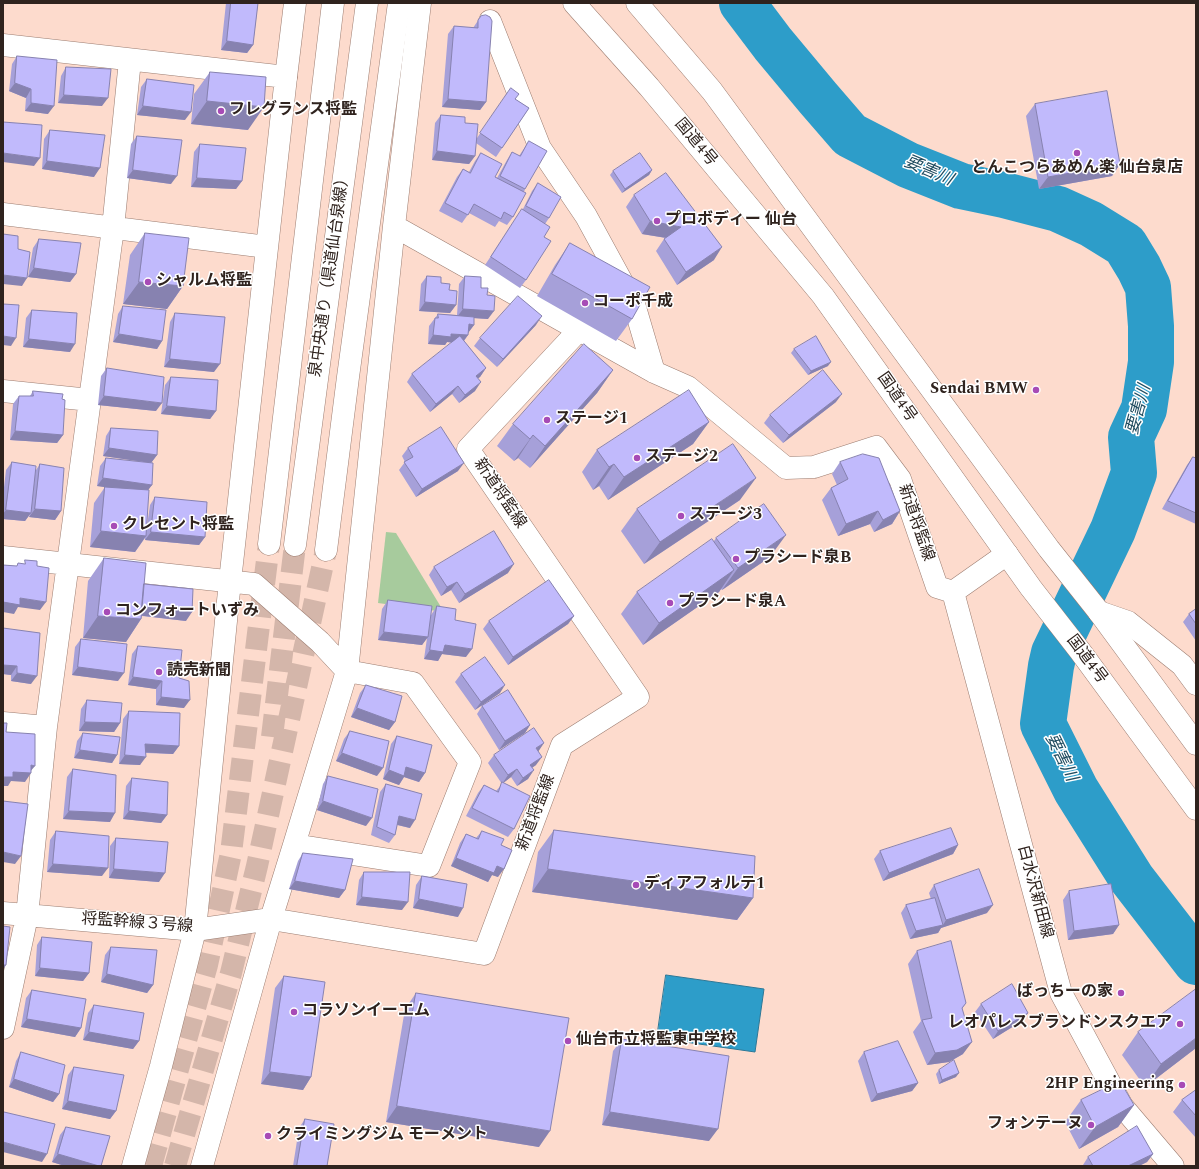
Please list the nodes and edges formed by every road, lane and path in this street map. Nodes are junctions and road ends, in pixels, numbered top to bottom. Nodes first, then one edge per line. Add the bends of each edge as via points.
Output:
1 (295, 3) edge
2 (333, 3) edge
3 (367, 3) edge
4 (400, 3) edge
5 (420, 3) edge
6 (574, 3) edge
7 (637, 3) edge
8 (490, 21) edge
9 (3, 45) edge
10 (130, 60) junction
11 (286, 77) junction
12 (3, 214) edge
13 (394, 226) junction
14 (113, 228) junction
15 (267, 247) junction
16 (579, 330) junction
17 (654, 372) junction
18 (3, 391) edge
19 (90, 400) junction
20 (269, 544) tunnel mouth
21 (295, 545) tunnel mouth
22 (326, 550) tunnel mouth
23 (1007, 554) junction
24 (3, 557) edge
25 (68, 565) junction
26 (230, 581) junction
27 (953, 592) junction
28 (1099, 612) junction
29 (347, 670) junction
30 (1196, 684) edge
31 (3, 723) edge
32 (46, 727) junction
33 (1196, 744) edge
34 (1196, 809) edge
35 (294, 845) junction
36 (3, 913) edge
37 (27, 916) junction
38 (271, 919) junction
39 (195, 930) junction
40 (3, 1028) edge
41 (133, 1166) edge
42 (202, 1166) edge
43 (1173, 1166) edge

1 - 11 main road
2 - 20 main road, 泉中央通り（県道仙台泉線）
3 - 21 main road, 泉中央通り（県道仙台泉線）
4 - 22 main road
5 - 13 main road
6 - 23 main road, 国道4号 via 823,296
7 - 28 main road, 国道4号 via 712,92 1049,549
8 - 17 main road via 540,148 586,216 634,304
9 - 10 main road
10 - 11 main road
10 - 14 main road
11 - 15 main road
12 - 14 main road
13 - 16 main road
13 - 29 main road
14 - 15 main road
14 - 19 main road
15 - 26 main road
16 - 17 main road, 新道将監線
16 - 38 main road, 新道将監線 via 468,449 638,697 562,745 484,954
17 - 27 main road, 新道将監線 via 688,387 786,468 814,467 876,447 900,479 937,587
18 - 19 main road
19 - 25 main road
23 - 27 main road
23 - 34 main road, 国道4号
24 - 25 main road
25 - 26 main road
25 - 32 main road
26 - 29 main road via 254,584 320,642
26 - 39 main road
27 - 43 main road, 白水沢新田線 via 1061,993 1122,1106
28 - 30 main road via 1128,622 1182,665
28 - 33 main road, 国道4号
29 - 35 main road
29 - 35 main road via 413,683 470,762 429,866
31 - 32 main road
32 - 37 main road
35 - 38 main road
36 - 37 main road, 将監幹線３号線
37 - 39 main road, 将監幹線３号線
37 - 40 main road
38 - 39 main road, 将監幹線３号線
38 - 42 main road
39 - 41 main road

